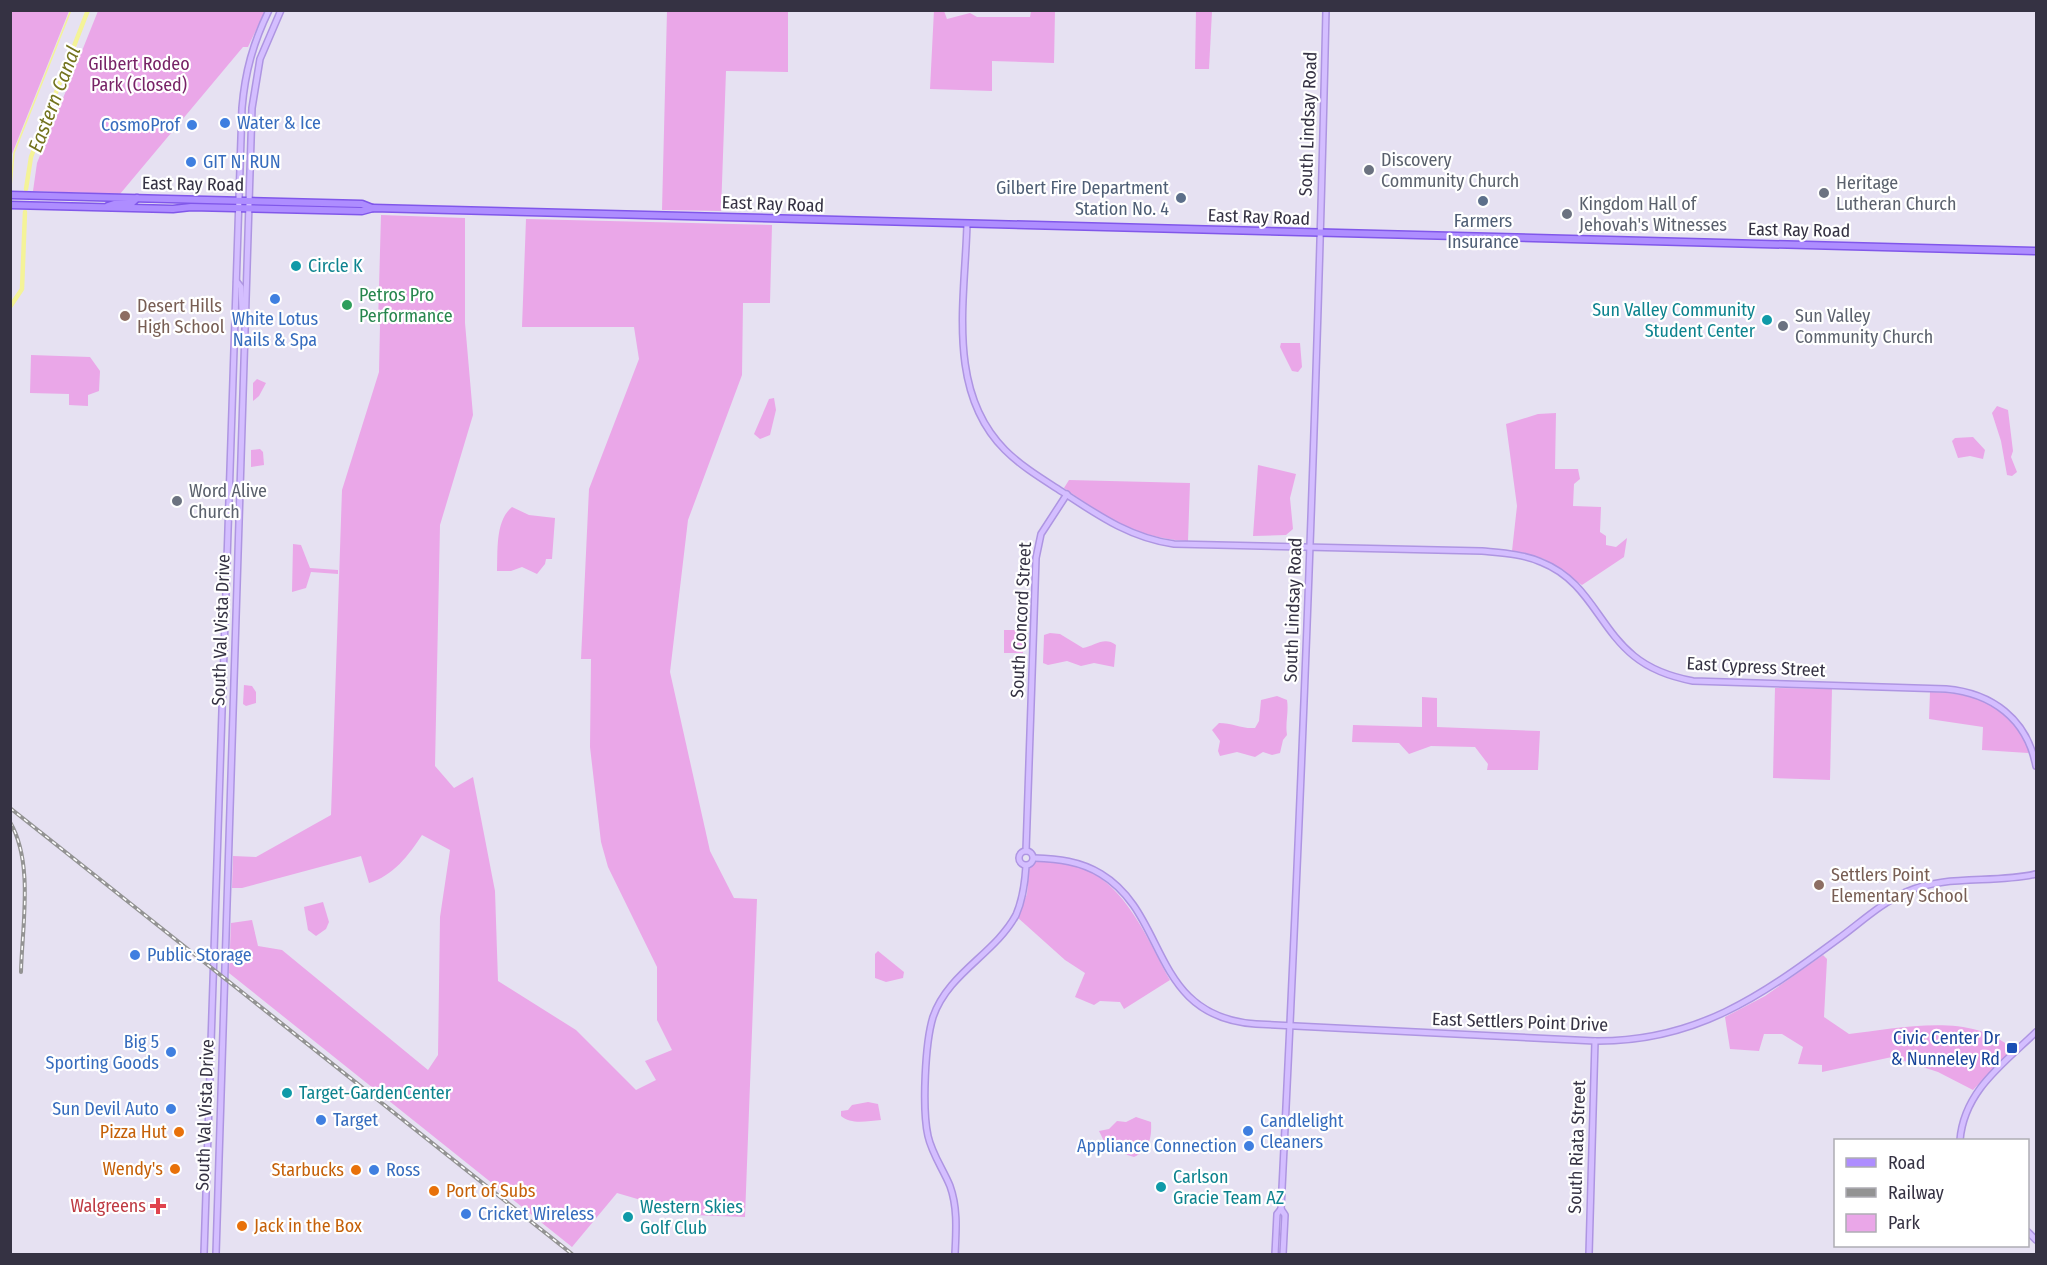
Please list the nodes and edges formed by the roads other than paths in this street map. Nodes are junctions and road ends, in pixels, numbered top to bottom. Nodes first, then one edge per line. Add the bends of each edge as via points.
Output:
1 (269, 10) edge
2 (280, 10) edge
3 (1326, 10) edge
4 (264, 20) junction
5 (274, 24) junction
6 (241, 135) junction
7 (252, 135) junction
8 (10, 195) edge
9 (137, 198) junction
10 (239, 200) junction
11 (249, 204) junction
12 (10, 205) edge
13 (105, 208) junction
14 (239, 208) junction
15 (967, 224) junction
16 (1320, 234) junction
17 (2037, 250) edge
18 (236, 281) junction
19 (246, 313) junction
20 (1066, 495) junction
21 (1310, 548) junction
22 (2036, 763) edge
23 (1026, 851) junction
24 (1034, 858) junction
25 (1026, 866) junction
26 (2037, 874) edge
27 (213, 1007) junction
28 (223, 1008) junction
29 (1291, 1026) junction
30 (2037, 1032) edge
31 (1595, 1041) junction
32 (209, 1118) junction
33 (219, 1118) junction
34 (1960, 1139) edge
35 (1281, 1209) junction
36 (204, 1254) edge
37 (216, 1254) edge
38 (955, 1254) edge
39 (1275, 1254) edge
40 (1283, 1254) edge
41 (1589, 1254) edge

1 - 4 main road, South Val Vista Drive
2 - 5 main road, South Val Vista Drive
3 - 16 main road, South Lindsay Road
4 - 5 main road
4 - 6 main road, South Val Vista Drive via 246,70
5 - 7 main road, South Val Vista Drive via 257,72
6 - 7 main road
6 - 10 main road, South Val Vista Drive
7 - 11 main road, South Val Vista Drive
8 - 9 main road, East Ray Road
9 - 10 main road, East Ray Road
9 - 13 main road via 131,204
10 - 11 main road, East Ray Road
10 - 14 main road, South Val Vista Drive
11 - 14 main road, East Ray Road
11 - 15 main road, East Ray Road via 362,211 373,208
11 - 19 main road, South Val Vista Drive
12 - 13 main road, East Ray Road
13 - 14 main road, East Ray Road
14 - 18 main road, South Val Vista Drive
15 - 16 main road, East Ray Road
15 - 20 main road via 964,355 972,396 1004,450
16 - 17 main road, East Ray Road
16 - 21 main road, South Lindsay Road
18 - 19 main road
18 - 27 main road, South Val Vista Drive
19 - 28 main road, South Val Vista Drive
20 - 21 main road, East Cypress Street via 1114,526 1155,541
20 - 23 main road, South Concord Street via 1041,534 1036,558
21 - 22 main road, East Cypress Street via 1482,551 1539,561 1583,591 1633,655 1666,674 1704,682 1960,690 1992,701 2008,713 2028,739
21 - 29 main road, South Lindsay Road
23 - 24 main road
23 - 25 main road via 1019,857
24 - 25 main road
24 - 29 main road, East Settlers Point Drive via 1078,864 1114,884 1132,905 1178,986 1201,1007 1231,1020
25 - 38 main road via 1024,892 1005,932 951,985 929,1032 926,1123 953,1198
26 - 31 main road, East Settlers Point Drive via 1912,890 1891,900 1772,987 1729,1012 1667,1034
27 - 28 main road
27 - 32 main road, South Val Vista Drive
28 - 33 main road, South Val Vista Drive
29 - 31 main road, East Settlers Point Drive
29 - 35 main road, South Lindsay Road
30 - 34 main road via 1974,1095
31 - 41 main road, South Riata Street
32 - 33 main road
32 - 36 main road, South Val Vista Drive
33 - 37 main road, South Val Vista Drive
35 - 39 main road, South Lindsay Road via 1277,1214
35 - 40 main road, South Lindsay Road

